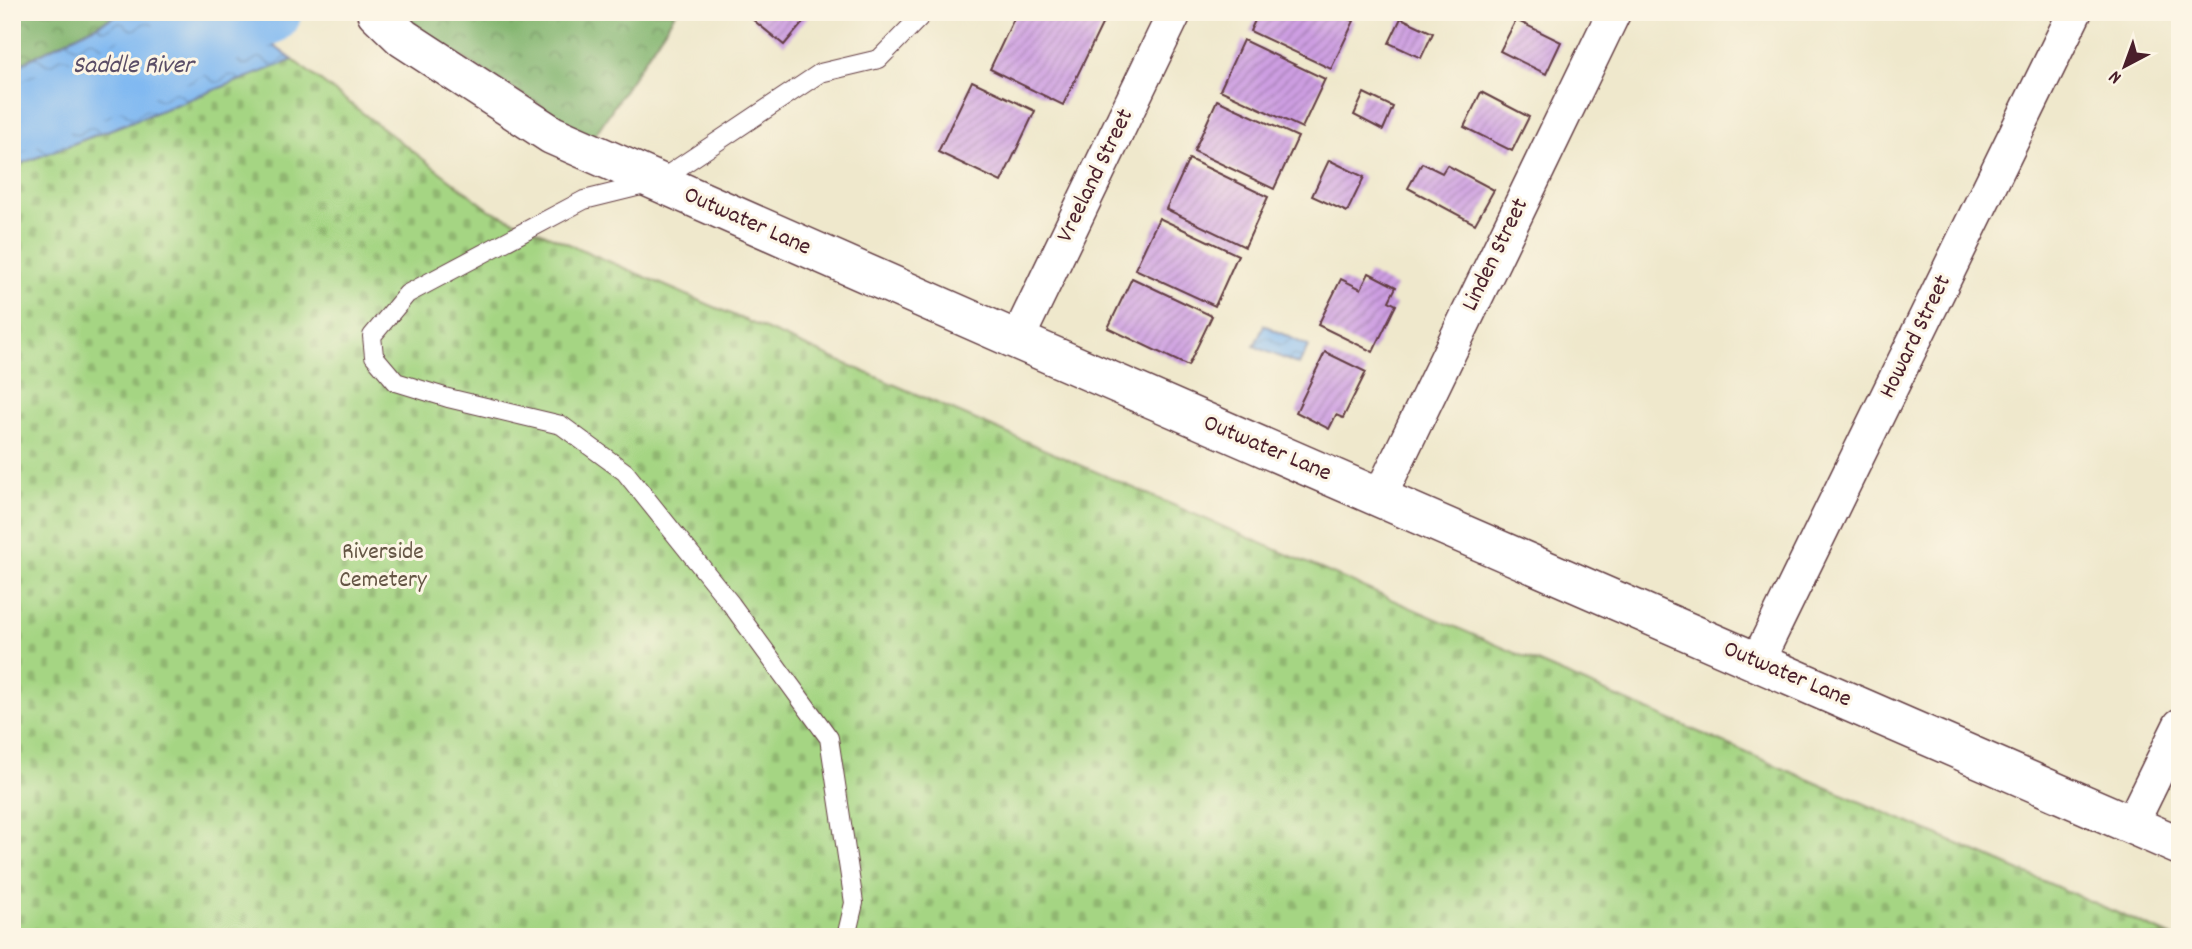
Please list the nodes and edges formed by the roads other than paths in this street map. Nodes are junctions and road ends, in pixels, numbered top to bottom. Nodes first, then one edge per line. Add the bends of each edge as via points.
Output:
1 (376, 12) edge
2 (925, 12) edge
3 (1175, 12) edge
4 (1614, 12) edge
5 (2075, 12) edge
6 (657, 182) junction
7 (1017, 340) junction
8 (1379, 498) junction
9 (1757, 662) junction
10 (2180, 725) edge
11 (2131, 825) junction
12 (2180, 846) edge
13 (846, 937) edge

1 - 6 street, Outwater Lane via 403,38 552,135
2 - 6 lane via 879,59 820,73
3 - 7 street, Vreeland Street
4 - 8 street, Linden Street
5 - 9 street, Howard Street
6 - 7 street, Outwater Lane
6 - 13 lane via 584,200 407,294 372,336 374,356 396,382 561,425 625,472 731,604 829,738 854,903
7 - 8 street, Outwater Lane
8 - 9 street, Outwater Lane
9 - 11 street, Outwater Lane
10 - 11 street
11 - 12 street, Outwater Lane

